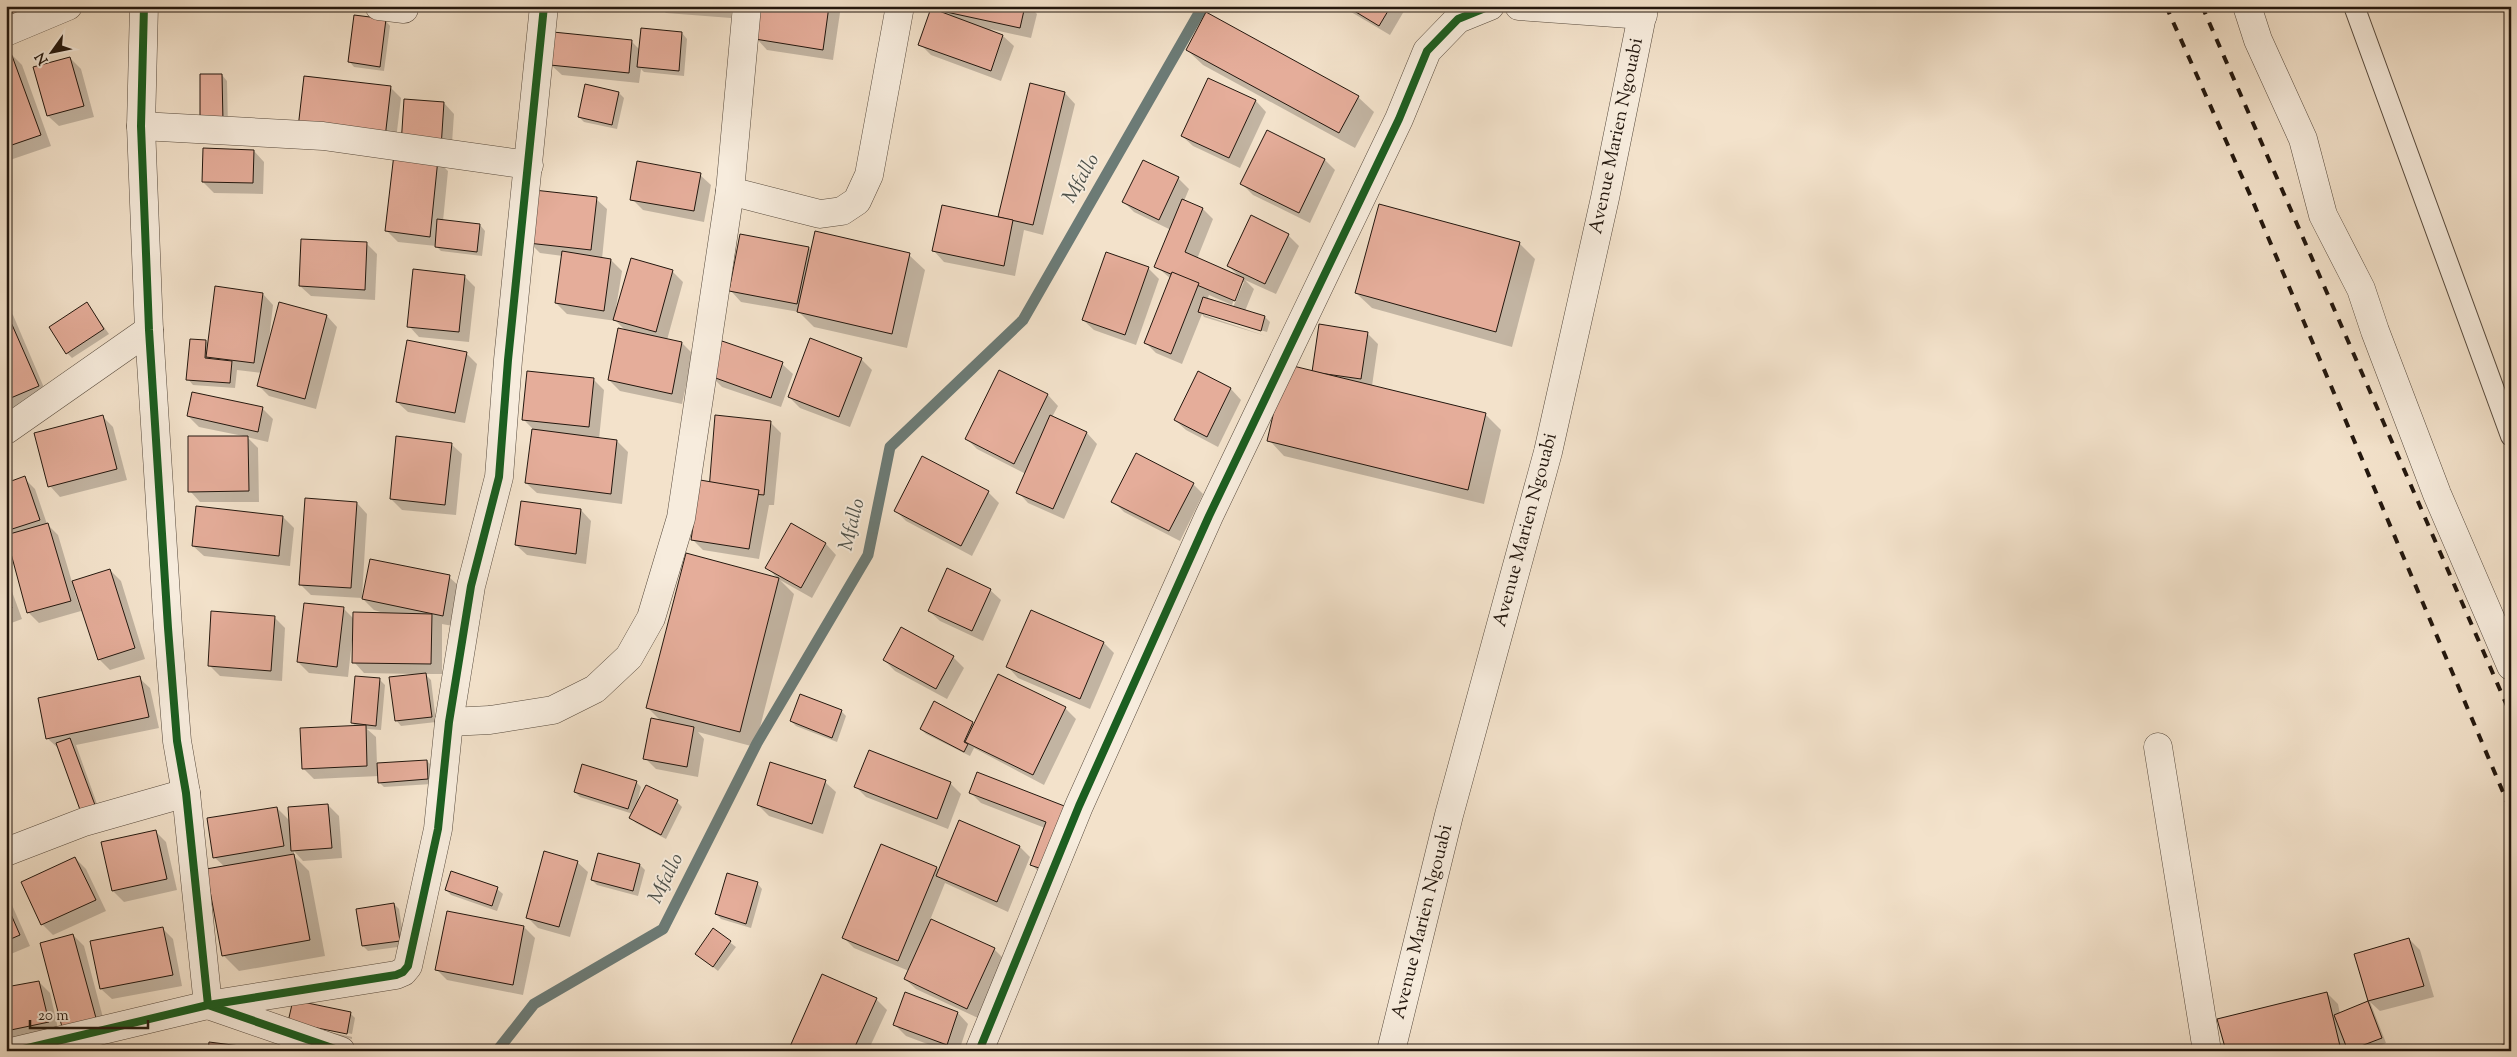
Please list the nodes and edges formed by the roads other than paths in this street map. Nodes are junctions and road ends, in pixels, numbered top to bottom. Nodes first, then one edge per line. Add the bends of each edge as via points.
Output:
1 (68, 6) edge
2 (144, 6) edge
3 (544, 6) edge
4 (747, 6) edge
5 (900, 6) edge
6 (1490, 6) edge
7 (1519, 6) edge
8 (2247, 6) edge
9 (2354, 6) edge
10 (1643, 11) edge
11 (6, 32) edge
12 (141, 126) junction
13 (529, 165) junction
14 (730, 191) junction
15 (149, 330) junction
16 (6, 430) edge
17 (2511, 436) edge
18 (2511, 666) edge
19 (449, 722) junction
20 (2158, 747) dead end
21 (186, 793) junction
22 (6, 852) edge
23 (208, 1005) junction
24 (16, 1051) edge
25 (341, 1051) edge
26 (979, 1051) edge
27 (1392, 1051) edge
28 (2207, 1051) edge

1 - 11 street
2 - 12 street
3 - 13 street
4 - 14 street
5 - 14 street via 869,175 857,201 842,211 820,214
6 - 26 street via 1458,19 1427,51 1399,119 1205,525 1079,806
7 - 10 street
8 - 18 street via 2258,40 2303,139 2323,214 2361,289 2437,494
9 - 17 lane
10 - 27 street, Avenue Marien Ngouabi via 1548,452 1449,816
12 - 13 street via 323,136
12 - 15 street
13 - 19 street via 499,477 471,586
14 - 19 street via 680,518 651,618 629,657 594,689 553,710 490,720
15 - 16 street
15 - 21 street via 177,741
19 - 23 street via 438,829 408,966 404,972
20 - 28 street
21 - 22 street via 84,822
21 - 23 street
23 - 24 street
23 - 25 street

